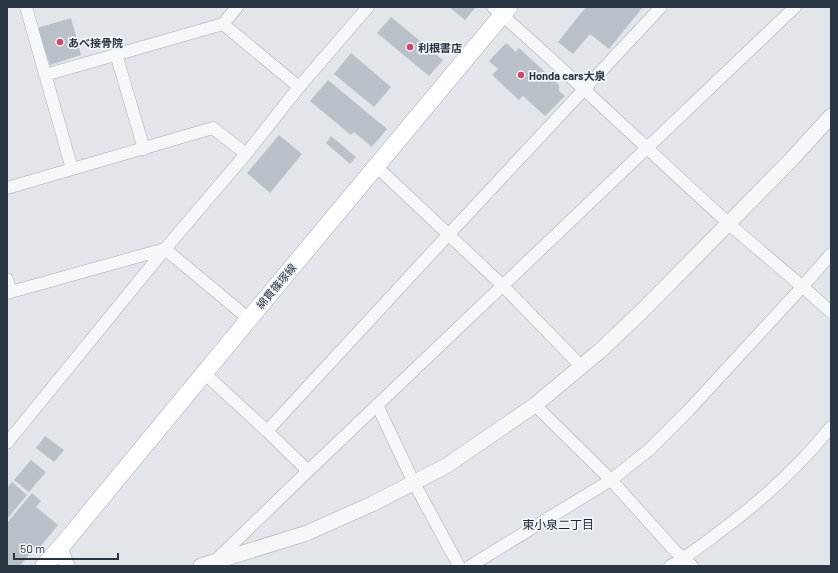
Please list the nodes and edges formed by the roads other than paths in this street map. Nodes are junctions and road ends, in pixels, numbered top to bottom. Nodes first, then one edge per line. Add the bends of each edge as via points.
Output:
1 (26, 7) edge
2 (237, 7) edge
3 (368, 7) edge
4 (661, 7) edge
5 (796, 7) edge
6 (502, 10) edge
7 (223, 24) junction
8 (116, 54) junction
9 (44, 75) junction
10 (299, 87) junction
11 (584, 89) junction
12 (831, 116) edge
13 (144, 148) junction
14 (648, 148) junction
15 (246, 154) junction
16 (376, 166) junction
17 (72, 169) junction
18 (7, 188) edge
19 (729, 224) junction
20 (449, 234) junction
21 (165, 249) junction
22 (831, 254) edge
23 (7, 279) edge
24 (503, 286) junction
25 (803, 286) junction
26 (9, 293) edge
27 (831, 312) edge
28 (249, 319) junction
29 (581, 366) junction
30 (204, 373) junction
31 (535, 404) junction
32 (377, 405) junction
33 (831, 427) edge
34 (267, 431) junction
35 (7, 443) edge
36 (308, 471) junction
37 (611, 480) junction
38 (414, 483) junction
39 (60, 548) junction
40 (688, 562) edge
41 (204, 565) edge
42 (44, 566) edge
43 (67, 566) edge
44 (458, 566) edge
45 (470, 566) edge
46 (670, 566) edge

1 - 9 street
2 - 7 street
3 - 10 street
4 - 11 street
5 - 14 street
6 - 11 street
6 - 16 main road, 綿貫篠塚線
7 - 8 street
7 - 10 street
8 - 9 street
8 - 13 street
9 - 17 street
10 - 15 street
11 - 14 street
11 - 20 street
12 - 19 street
13 - 15 street via 213,128
13 - 17 street
14 - 19 street
14 - 24 street
15 - 21 street
16 - 20 street
16 - 28 main road, 綿貫篠塚線
17 - 18 street
19 - 25 street
19 - 29 street via 643,310
20 - 24 street
20 - 34 street
21 - 26 street
21 - 28 street
21 - 35 street
22 - 25 street
23 - 26 street
24 - 29 street
24 - 32 street
25 - 27 street
25 - 37 street via 683,416 650,449
28 - 30 main road, 綿貫篠塚線
29 - 31 street
30 - 34 street
30 - 39 main road, 綿貫篠塚線
31 - 37 street
31 - 38 street via 469,451
32 - 36 street
32 - 38 street
33 - 40 street via 793,470
34 - 36 street
36 - 41 street
37 - 40 street
37 - 45 street
38 - 41 street via 307,532
38 - 44 street
39 - 42 main road, 綿貫篠塚線
39 - 43 street
40 - 46 street

